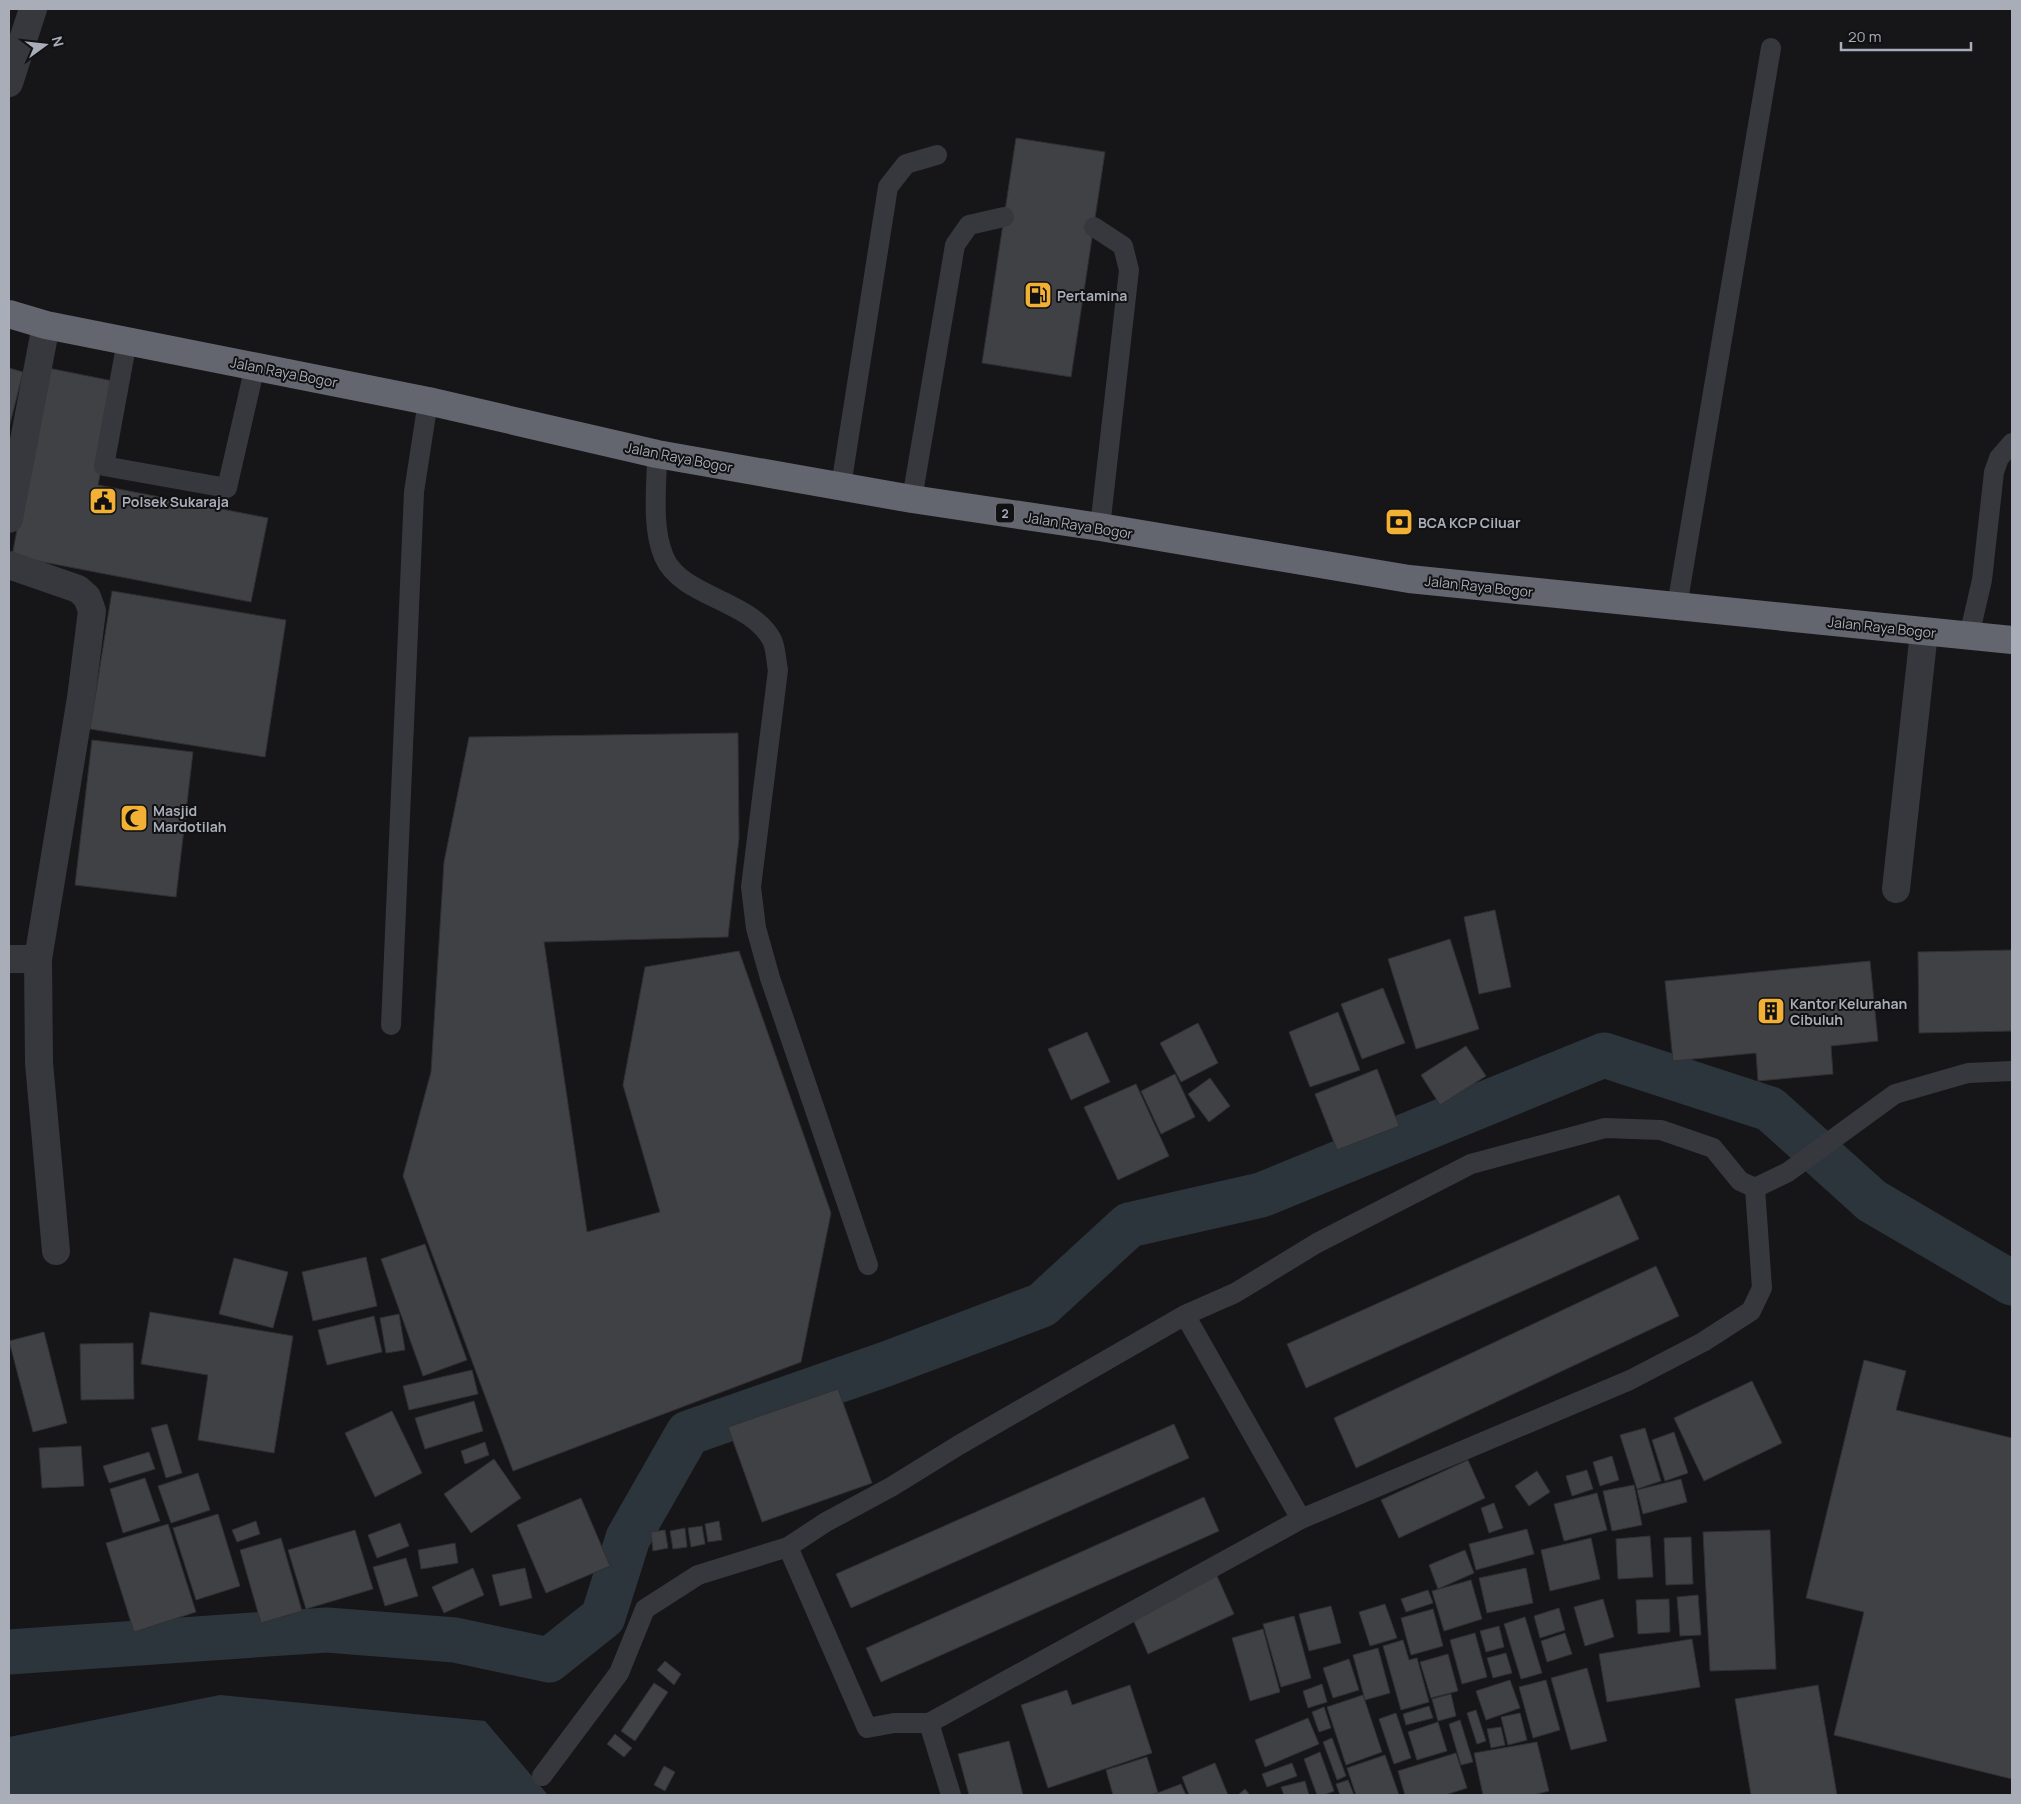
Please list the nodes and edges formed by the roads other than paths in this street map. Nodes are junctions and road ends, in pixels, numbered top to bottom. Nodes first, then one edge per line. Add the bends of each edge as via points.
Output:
1 (33, 9) edge
2 (1771, 48) dead end
3 (9, 83) edge
4 (936, 155) dead end
5 (1004, 217) dead end
6 (1094, 227) dead end
7 (9, 314) edge
8 (46, 325) junction
9 (127, 341) junction
10 (255, 366) junction
11 (428, 401) junction
12 (2012, 443) edge
13 (657, 454) junction
14 (841, 486) junction
15 (912, 499) junction
16 (9, 519) edge
17 (1100, 527) junction
18 (9, 565) edge
19 (1677, 606) junction
20 (1924, 632) junction
21 (1969, 636) junction
22 (2012, 640) edge
23 (1896, 889) dead end
24 (9, 959) edge
25 (38, 959) junction
26 (391, 1025) dead end
27 (2012, 1071) edge
28 (1755, 1188) junction
29 (56, 1251) dead end
30 (868, 1265) dead end
31 (1185, 1315) junction
32 (1300, 1519) junction
33 (788, 1547) junction
34 (929, 1723) junction
35 (542, 1776) dead end
36 (951, 1795) edge

1 - 3 street
2 - 19 lane
4 - 14 lane via 906,164 888,187
5 - 15 lane via 969,225 955,245
6 - 17 lane via 1123,246 1129,270
7 - 8 highway, Jalan Raya Bogor / 2
8 - 9 highway, Jalan Raya Bogor / 2
8 - 16 street
9 - 10 highway, Jalan Raya Bogor / 2
9 - 10 lane via 104,466 227,488
10 - 11 highway, Jalan Raya Bogor / 2
11 - 13 highway, Jalan Raya Bogor / 2
11 - 26 lane via 414,492
12 - 21 lane via 1999,458 1994,472 1982,580
13 - 14 highway, Jalan Raya Bogor / 2
13 - 30 lane via 657,530 664,558 682,579 752,617 772,640 778,670 751,887 756,928
14 - 15 highway, Jalan Raya Bogor / 2
15 - 17 highway, Jalan Raya Bogor / 2
17 - 19 highway, Jalan Raya Bogor / 2 via 1409,579
18 - 25 street via 78,589 87,597 92,612
19 - 20 highway, Jalan Raya Bogor / 2
20 - 21 highway, Jalan Raya Bogor / 2
20 - 23 street
21 - 22 highway, Jalan Raya Bogor / 2
24 - 25 street
25 - 29 street via 39,1064
27 - 28 lane via 1968,1072 1895,1094 1788,1172
28 - 31 lane via 1740,1181 1713,1148 1661,1130 1605,1128 1471,1164 1317,1243 1235,1293
28 - 32 lane via 1762,1288 1751,1311 1703,1342 1630,1380
31 - 32 lane
31 - 33 lane
32 - 34 lane
33 - 34 lane via 867,1728
33 - 35 lane via 698,1575 645,1609 620,1672
34 - 36 lane

